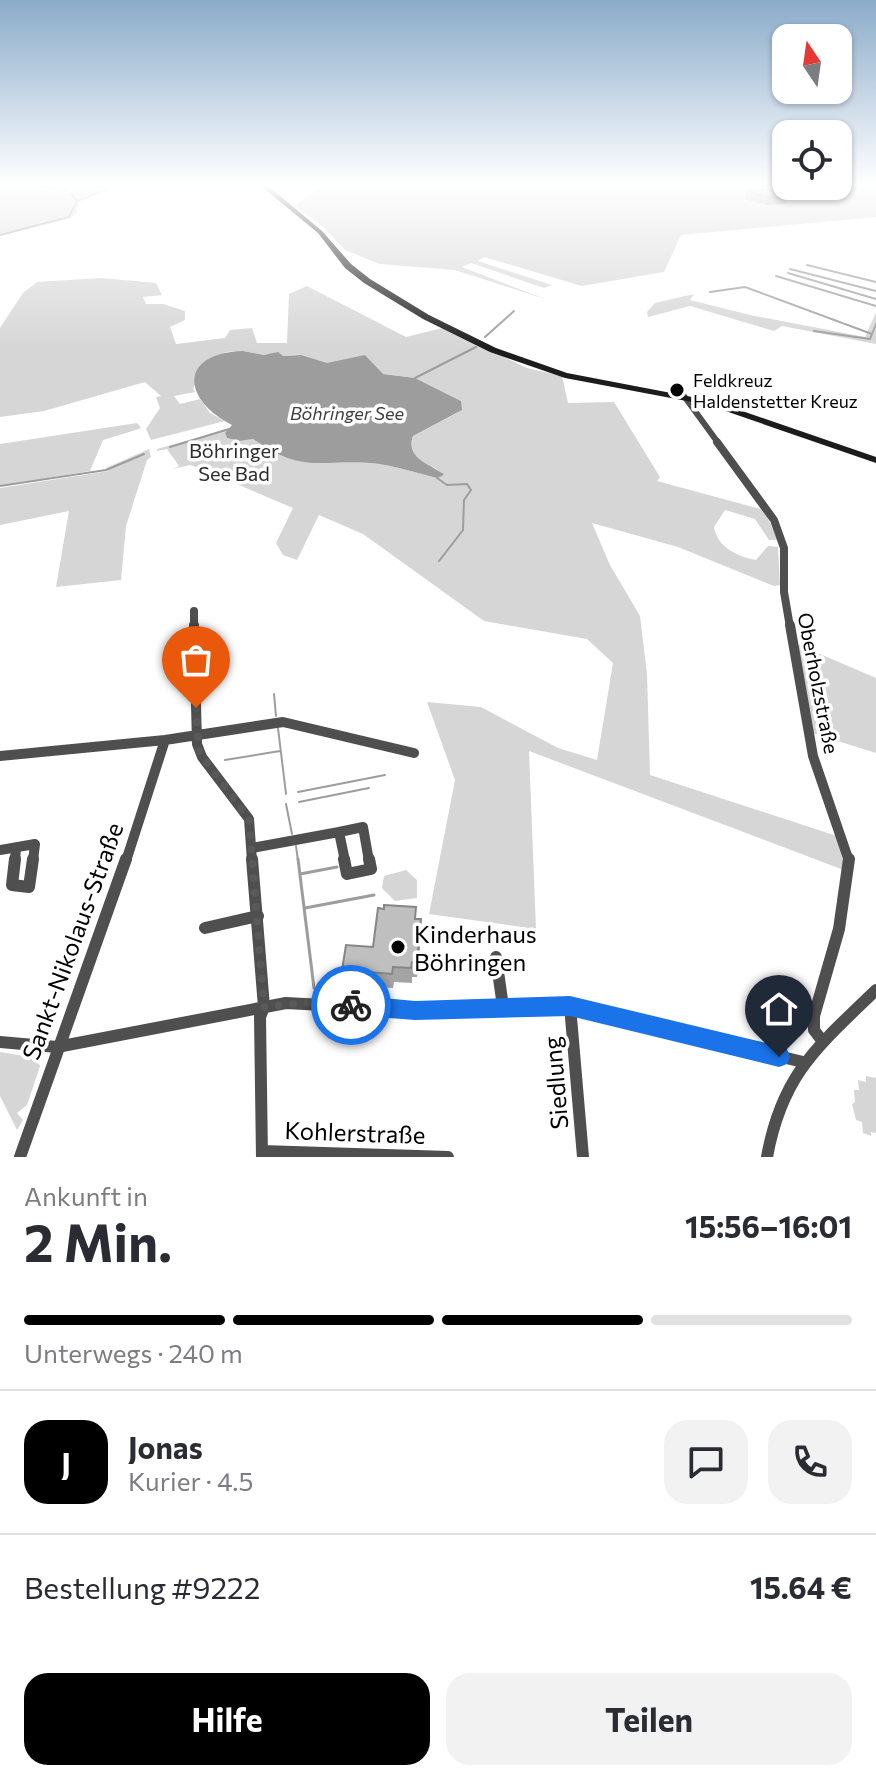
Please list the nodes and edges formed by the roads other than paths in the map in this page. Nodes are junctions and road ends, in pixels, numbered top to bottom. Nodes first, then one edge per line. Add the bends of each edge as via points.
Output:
1 (328, 240) edge
2 (684, 396) junction
3 (876, 460) edge
4 (194, 611) dead end
5 (196, 736) junction
6 (165, 740) junction
7 (414, 753) dead end
8 (0, 756) edge
9 (339, 831) junction
10 (16, 848) dead end
11 (252, 848) junction
12 (0, 850) edge
13 (258, 916) junction
14 (205, 928) dead end
15 (496, 957) dead end
16 (876, 990) edge
17 (570, 1006) junction
18 (264, 1007) junction
19 (503, 1007) junction
20 (0, 1042) edge
21 (823, 1042) junction
22 (57, 1047) junction
23 (803, 1062) junction
24 (262, 1154) edge
25 (20, 1157) edge
26 (448, 1157) edge
27 (583, 1157) edge
28 (767, 1157) edge

1 - 2 street via 360,276 402,304 511,358 575,377
2 - 3 street
2 - 21 street, Oberholzstraße via 774,520 784,548 784,592 805,719 849,858 839,929 814,1016 814,1030
4 - 5 street
5 - 6 street
5 - 7 street via 283,722
5 - 11 street via 202,757 249,819
6 - 8 street
6 - 22 street, Sankt-Nikolaus-Straße
9 - 9 street via 363,827 371,869 347,874
9 - 11 street
10 - 12 street
11 - 13 street
13 - 14 street
13 - 18 street
15 - 19 street
16 - 21 street
17 - 19 street
17 - 23 street
17 - 27 street, Siedlung
18 - 19 street via 311,1002 415,1010
18 - 22 street
18 - 24 street
20 - 22 street
21 - 23 street
22 - 25 street, Sankt-Nikolaus-Straße
23 - 28 street via 783,1091
24 - 26 street, Kohlerstraße

